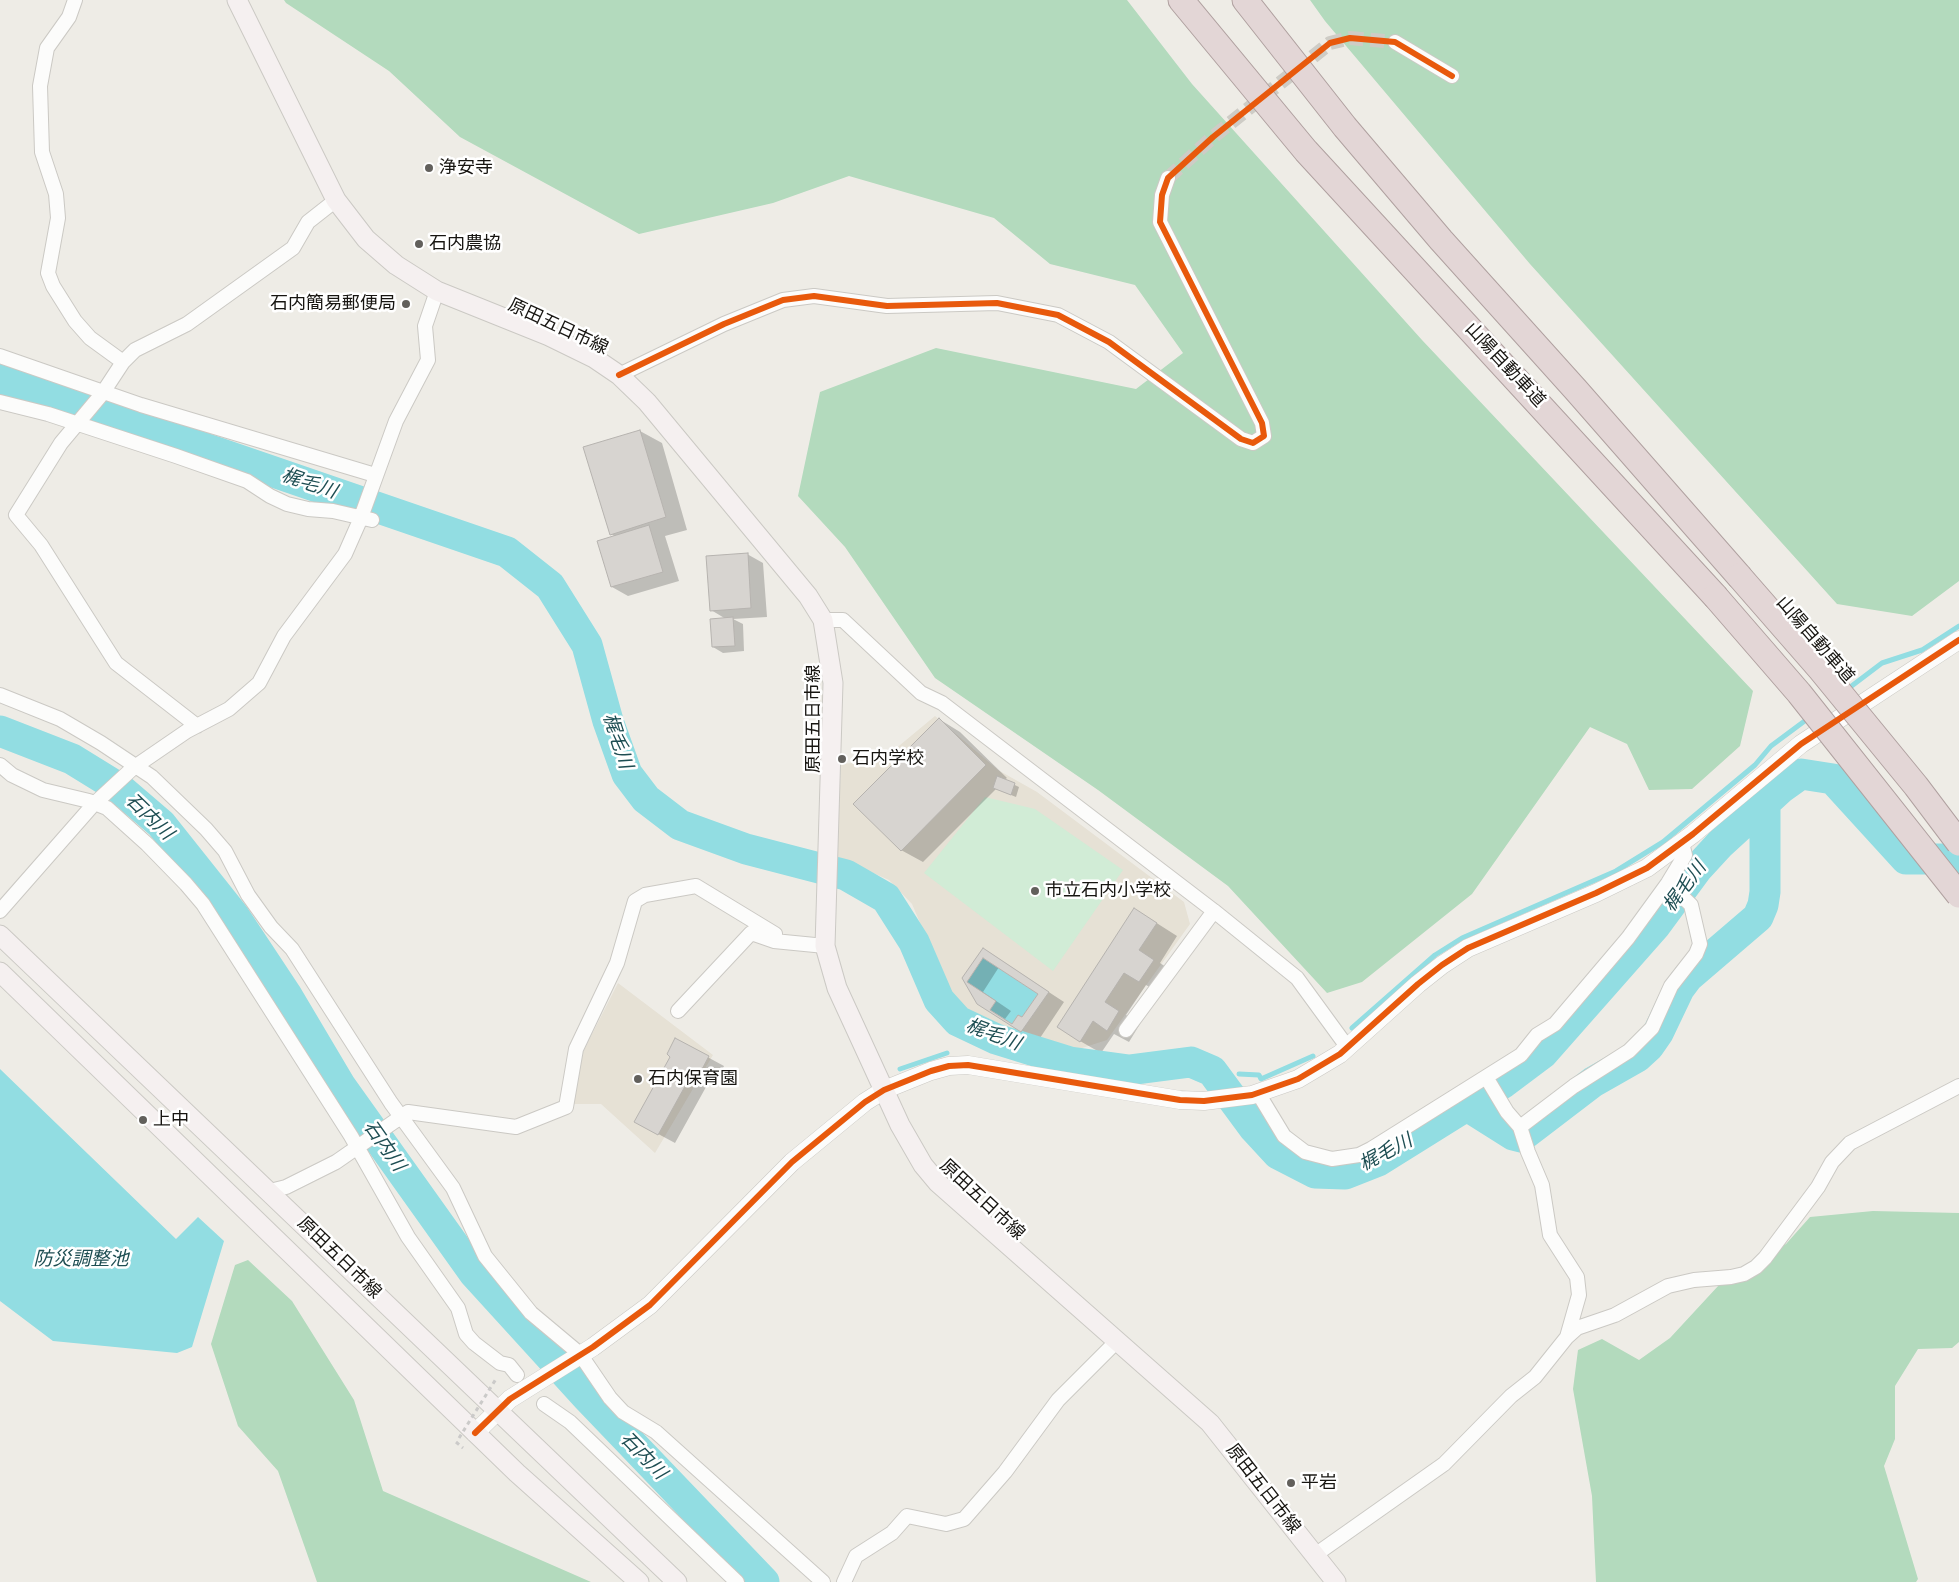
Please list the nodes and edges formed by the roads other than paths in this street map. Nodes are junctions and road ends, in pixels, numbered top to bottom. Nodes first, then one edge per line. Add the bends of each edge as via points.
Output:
1 (75, 0) edge
2 (237, 0) edge
3 (1180, 0) edge
4 (1245, 0) edge
5 (1395, 42) tunnel mouth
6 (1452, 76) dead end
7 (1168, 178) tunnel mouth
8 (336, 200) junction
9 (436, 291) junction
10 (0, 356) edge
11 (123, 362) junction
12 (619, 375) junction
13 (103, 393) junction
14 (0, 402) edge
15 (79, 422) junction
16 (374, 478) junction
17 (365, 517) junction
18 (823, 620) junction
19 (1959, 640) edge
20 (0, 695) edge
21 (197, 726) junction
22 (0, 765) edge
23 (135, 767) junction
24 (98, 801) junction
25 (1682, 843) junction
26 (1959, 843) edge
27 (1670, 885) junction
28 (1959, 895) edge
29 (0, 911) edge
30 (1214, 911) junction
31 (0, 935) edge
32 (774, 941) junction
33 (825, 946) junction
34 (0, 972) edge
35 (678, 1011) dead end
36 (1126, 1030) dead end
37 (1348, 1048) junction
38 (1488, 1080) junction
39 (1959, 1086) edge
40 (884, 1090) junction
41 (1255, 1094) junction
42 (399, 1118) junction
43 (1522, 1132) junction
44 (359, 1146) junction
45 (270, 1191) junction
46 (1567, 1337) junction
47 (1118, 1340) junction
48 (578, 1356) junction
49 (517, 1375) dead end
50 (544, 1404) dead end
51 (498, 1410) junction
52 (467, 1436) junction
53 (1315, 1555) junction
54 (639, 1582) edge
55 (677, 1582) edge
56 (737, 1582) edge
57 (823, 1582) edge
58 (844, 1582) edge
59 (1336, 1582) edge

1 - 11 street via 69,17 48,48 40,86 42,152 56,194 58,218 48,273 52,286 75,321 90,338
2 - 8 main road, 原田五日市線
3 - 28 highway, 山陽自動車道, bridge via 1306,151 1715,596 1799,693
4 - 26 highway, 山陽自動車道, bridge via 1345,128 1440,240 1822,670
5 - 6 street
7 - 12 street via 1162,195 1160,222 1262,423 1264,436 1253,443 1241,439 1109,342 1058,315 997,303 887,306 814,296 783,300 724,324
8 - 9 main road, 原田五日市線 via 366,239 396,265
8 - 11 street via 308,222 293,248 187,324 135,350
9 - 12 main road, 原田五日市線 via 549,336 594,358
9 - 16 street via 425,326 428,360 396,420
10 - 13 street
11 - 13 street
12 - 18 main road, 原田五日市線 via 647,402 778,558
13 - 15 street
13 - 16 street
14 - 15 street
15 - 17 street via 247,481 288,504 308,510
15 - 21 street via 61,442 16,515 41,544 116,663
16 - 17 street
17 - 21 street via 345,554 284,636 259,683 229,709
18 - 30 street via 843,620 921,693 942,703
18 - 33 main road, 原田五日市線 via 833,683
19 - 25 street via 1801,744
20 - 23 street via 60,719
21 - 23 street
22 - 24 street via 12,775 43,790
23 - 24 street
23 - 42 street via 155,780 225,851 251,899 274,931 292,949
24 - 29 street
24 - 44 street via 148,844 203,904
25 - 27 street via 1685,855
25 - 37 street via 1622,882 1468,948 1418,984
27 - 38 street via 1555,1024 1537,1035 1521,1055
27 - 43 street via 1690,903 1699,950 1671,986 1652,1028 1642,1041 1592,1074
30 - 36 street
30 - 37 street via 1296,978
31 - 45 main road, 原田五日市線
32 - 33 street
32 - 35 street via 751,934
32 - 42 street via 775,934 696,886 645,895 635,901 617,963 576,1049 566,1107 516,1127 408,1112
33 - 40 main road, 原田五日市線 via 837,988
34 - 52 main road, 原田五日市線
37 - 41 street via 1298,1079
38 - 41 street via 1371,1149 1347,1158 1319,1157 1294,1146
38 - 43 street
39 - 46 street via 1850,1143 1832,1162 1818,1187 1756,1267 1744,1274 1668,1286 1615,1315 1577,1328
40 - 41 street via 931,1071 968,1065 1163,1098 1204,1101
40 - 47 main road, 原田五日市線 via 923,1165 938,1183
40 - 48 street via 786,1167 650,1305
42 - 44 street
42 - 48 street via 453,1188 477,1244 489,1262 537,1320
43 - 46 street via 1542,1185 1550,1235 1577,1277 1578,1295
44 - 45 street via 320,1170 286,1187
44 - 49 street via 408,1237 458,1308 466,1334 502,1364 509,1365
45 - 51 main road, 原田五日市線
46 - 53 street via 1536,1377 1511,1396 1444,1464
47 - 53 main road, 原田五日市線 via 1210,1423
47 - 58 street via 1058,1400 1006,1472 964,1518 946,1524 907,1516 892,1533 856,1556
48 - 51 street
48 - 57 street via 616,1406 656,1432
50 - 56 street via 570,1422
51 - 52 street
51 - 55 main road, 原田五日市線
52 - 54 main road, 原田五日市線
53 - 59 main road, 原田五日市線

